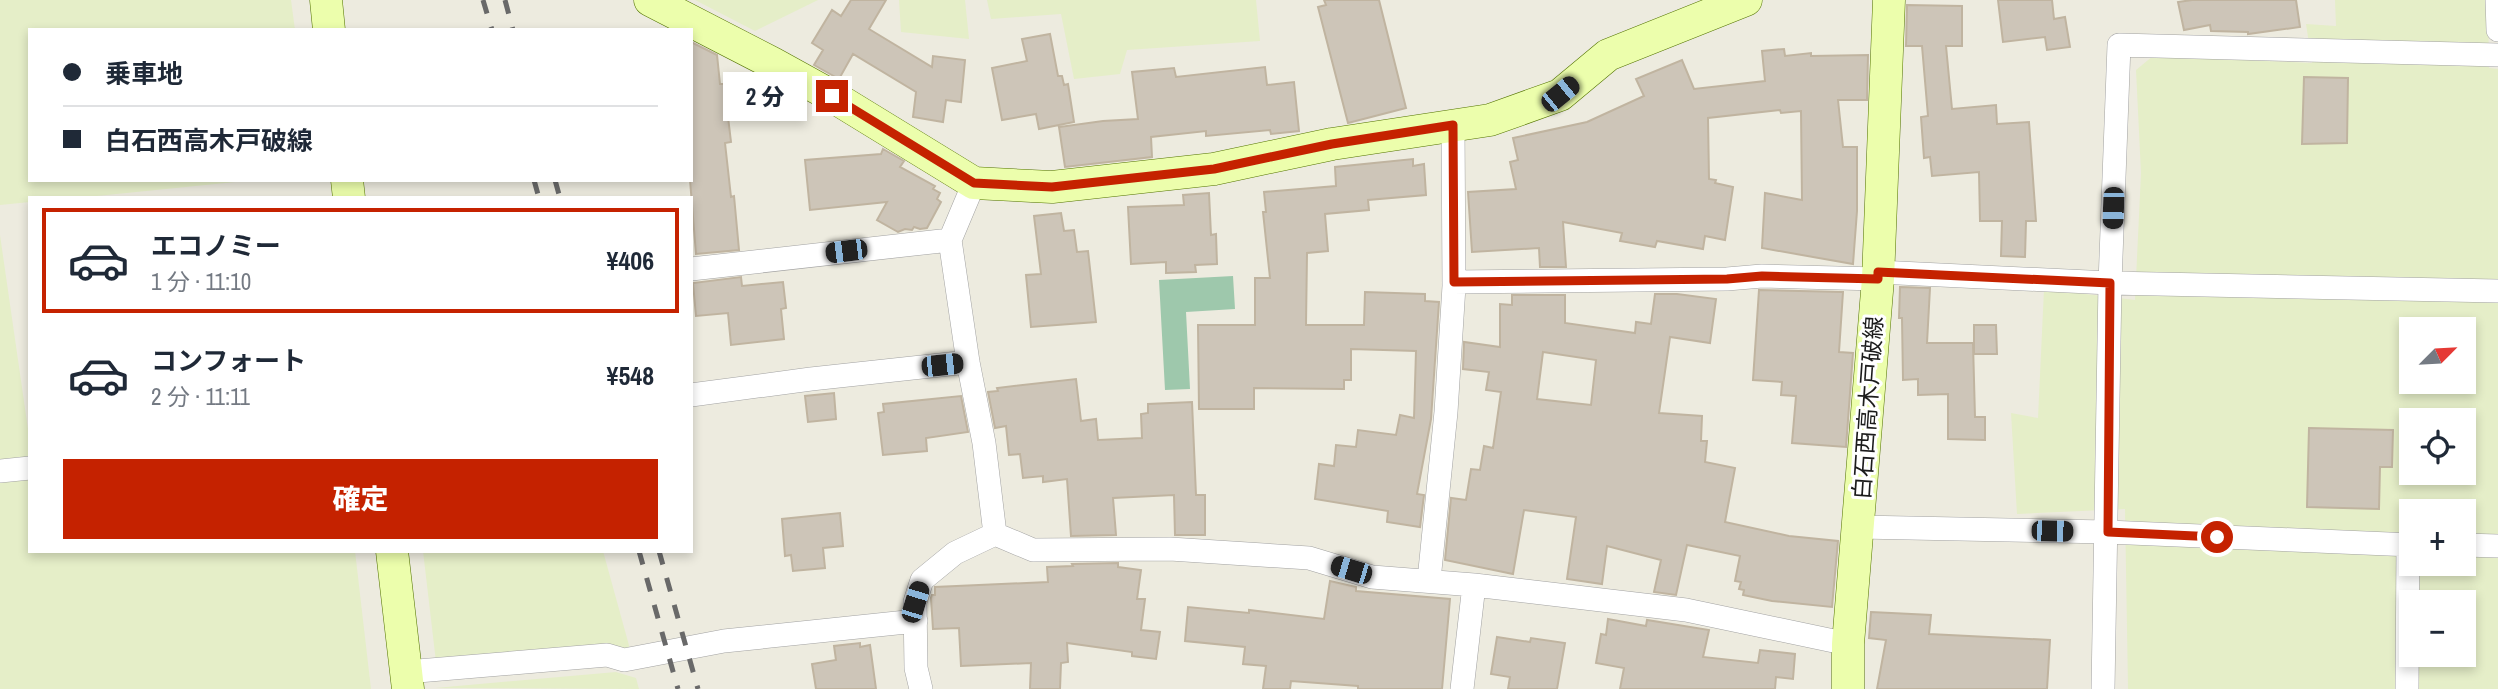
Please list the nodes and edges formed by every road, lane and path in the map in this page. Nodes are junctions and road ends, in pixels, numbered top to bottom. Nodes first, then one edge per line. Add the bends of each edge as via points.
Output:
1 (326, 0) edge
2 (650, 0) edge
3 (1746, 0) edge
4 (1889, 0) edge
5 (2497, 0) edge
6 (329, 28) edge
7 (2498, 30) edge
8 (2498, 55) edge
9 (1453, 125) junction
10 (974, 183) junction
11 (950, 240) junction
12 (693, 269) edge
13 (1878, 275) junction
14 (1454, 282) junction
15 (2110, 283) junction
16 (2498, 291) edge
17 (968, 362) junction
18 (693, 396) edge
19 (28, 468) edge
20 (0, 471) edge
21 (1859, 527) junction
22 (2108, 532) junction
23 (995, 534) junction
24 (2399, 545) edge
25 (2476, 545) edge
26 (2498, 546) edge
27 (392, 553) edge
28 (2409, 576) edge
29 (1429, 580) junction
30 (1474, 585) junction
31 (916, 621) junction
32 (1848, 644) junction
33 (407, 680) edge
34 (921, 689) edge
35 (1462, 689) edge
36 (1848, 689) edge
37 (2103, 689) edge
38 (2407, 689) edge

1 - 6 main road
2 - 10 main road via 832,96
3 - 9 main road via 1608,55 1560,94 1490,120
4 - 13 main road, 白石西高木戸破線
5 - 7 street
8 - 15 street via 2119,45
9 - 10 main road via 1214,169 1052,187
9 - 14 street
10 - 11 street
11 - 12 street
11 - 17 street
13 - 14 street
13 - 15 street
13 - 21 main road, 白石西高木戸破線
14 - 29 street
15 - 16 street
15 - 22 street
17 - 18 street
17 - 23 street
19 - 20 street
21 - 22 street
21 - 32 main road, 白石西高木戸破線
22 - 24 street
22 - 37 street
23 - 29 street via 1033,550 1170,549 1309,558 1372,577
23 - 31 street via 955,552 922,580 915,602
25 - 26 street
27 - 33 main road
28 - 38 street
29 - 30 street
30 - 32 street via 1686,610
30 - 35 street
31 - 33 street via 724,641 624,660 607,655
31 - 34 street
32 - 36 main road, 白石西高木戸破線

